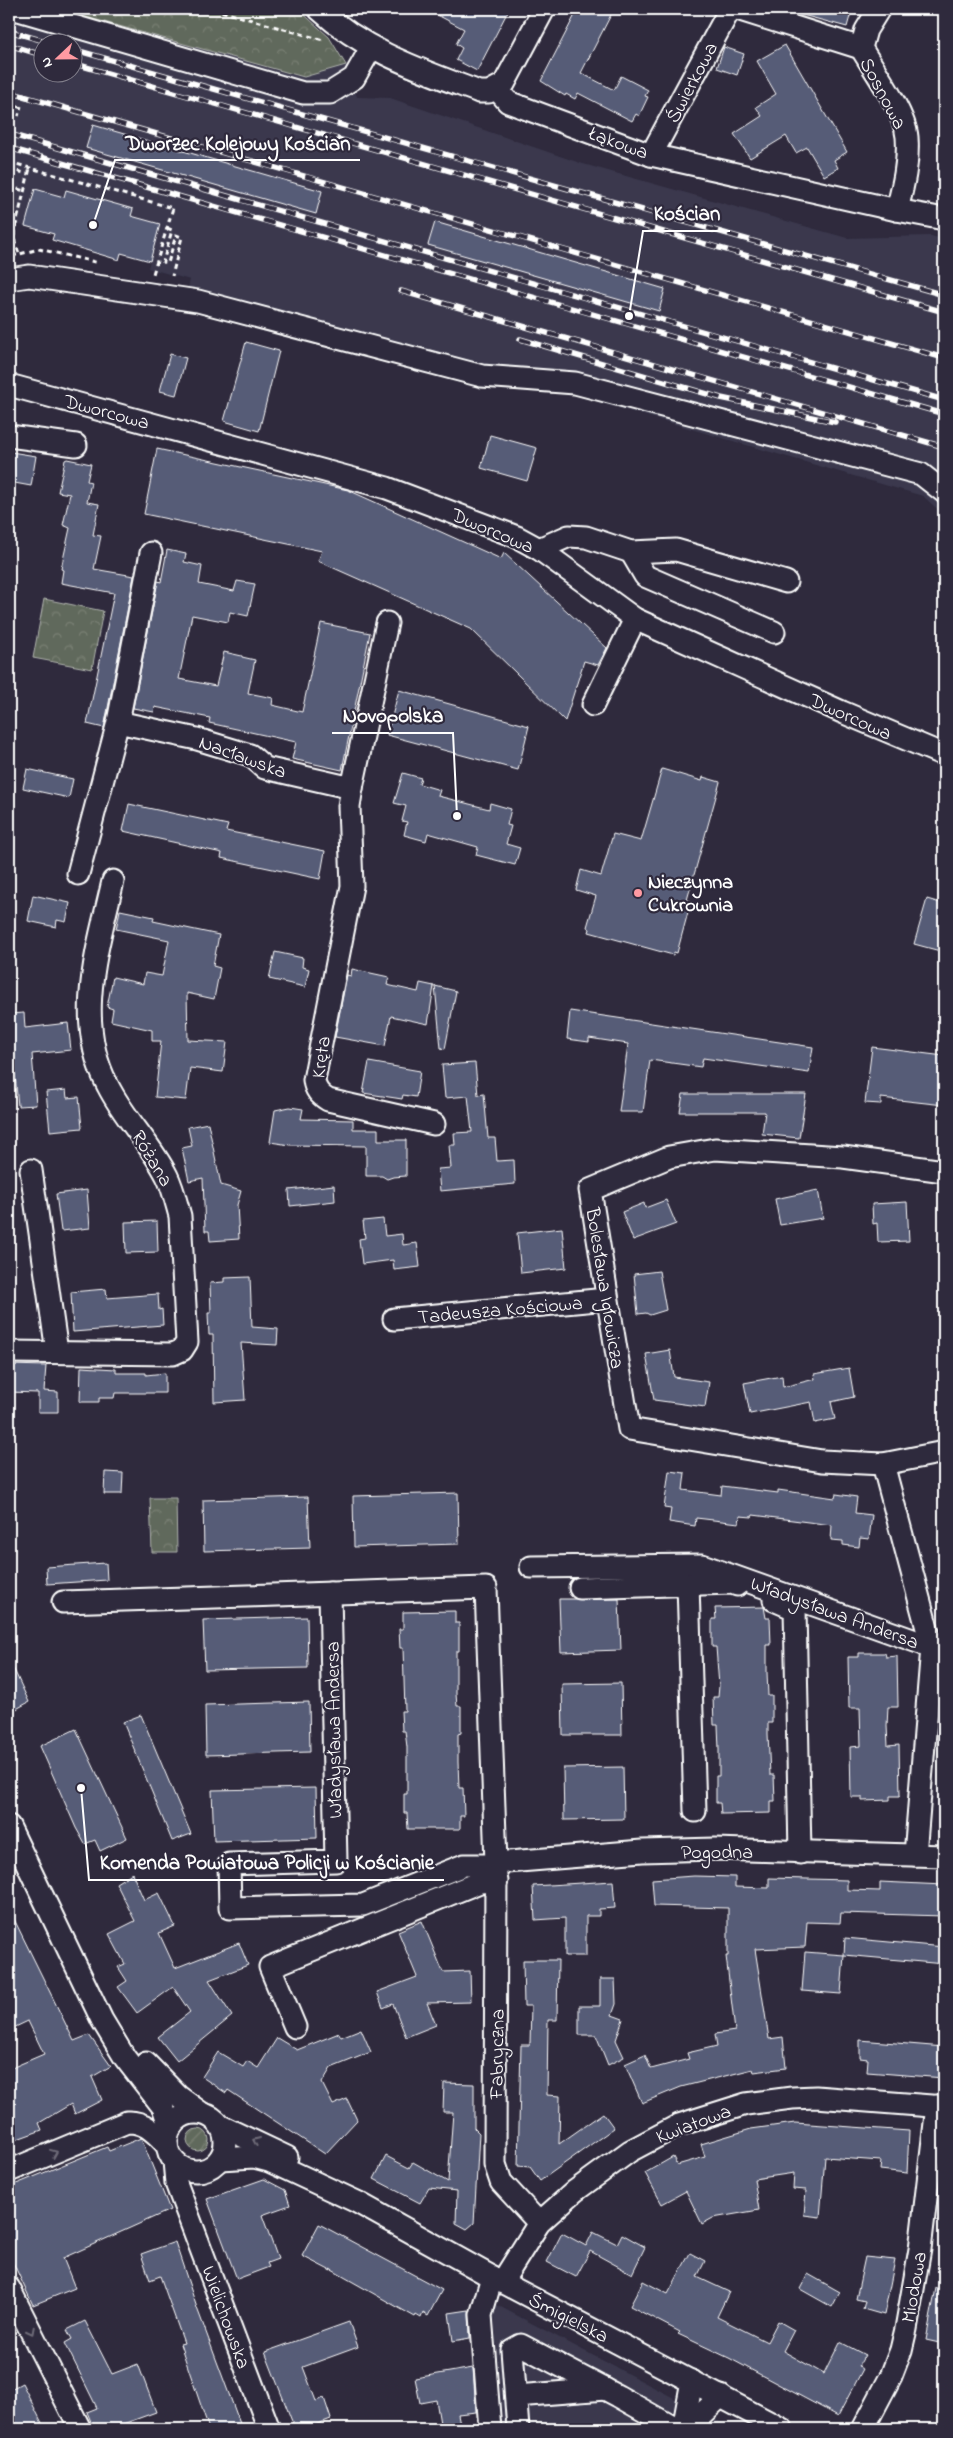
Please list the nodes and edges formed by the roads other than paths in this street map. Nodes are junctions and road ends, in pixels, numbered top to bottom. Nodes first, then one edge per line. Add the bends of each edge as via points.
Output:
1 (15, 9) edge
2 (319, 9) edge
3 (544, 9) edge
4 (730, 9) edge
5 (737, 9) edge
6 (879, 9) edge
7 (371, 48) junction
8 (861, 48) junction
9 (497, 89) junction
10 (651, 155) junction
11 (897, 210) junction
12 (944, 219) edge
13 (9, 280) edge
14 (9, 385) edge
15 (9, 436) edge
16 (76, 445) dead end
17 (944, 492) edge
18 (539, 549) junction
19 (631, 552) junction
20 (152, 553) dead end
21 (786, 582) dead end
22 (635, 619) junction
23 (387, 623) dead end
24 (774, 632) dead end
25 (593, 705) dead end
26 (118, 722) junction
27 (944, 755) edge
28 (352, 788) junction
29 (78, 874) dead end
30 (113, 881) dead end
31 (434, 1124) dead end
32 (31, 1170) dead end
33 (944, 1170) edge
34 (607, 1299) junction
35 (394, 1319) dead end
36 (9, 1352) edge
37 (57, 1352) junction
38 (944, 1452) edge
39 (883, 1464) junction
40 (530, 1568) dead end
41 (688, 1584) junction
42 (580, 1588) dead end
43 (330, 1593) junction
44 (63, 1602) dead end
45 (932, 1647) junction
46 (695, 1811) dead end
47 (9, 1826) edge
48 (800, 1852) junction
49 (915, 1855) junction
50 (944, 1856) edge
51 (497, 1870) junction
52 (82, 1976) junction
53 (295, 2028) dead end
54 (940, 2107) edge
55 (200, 2112) junction
56 (221, 2126) junction
57 (171, 2145) junction
58 (220, 2159) junction
59 (9, 2171) edge
60 (198, 2171) junction
61 (357, 2202) junction
62 (185, 2204) junction
63 (539, 2223) junction
64 (497, 2280) junction
65 (9, 2288) edge
66 (692, 2381) junction
67 (605, 2389) junction
68 (516, 2396) junction
69 (721, 2396) junction
70 (80, 2429) edge
71 (269, 2429) edge
72 (490, 2429) edge
73 (518, 2429) edge
74 (676, 2429) edge
75 (685, 2429) edge
76 (782, 2429) edge
77 (863, 2429) edge

1 - 7 street via 303,93 330,93 354,78
2 - 7 street via 349,35
3 - 9 street via 509,76
4 - 10 street, Świerkowa
5 - 8 street
6 - 8 street, Sosnowa via 866,30
7 - 9 street via 411,67 479,92
8 - 11 street, Sosnowa via 901,117 907,136 906,170
9 - 10 street, Łąkowa via 508,102
10 - 11 street, Łąkowa
11 - 12 street, Łąkowa
13 - 17 street via 29,276 189,299 482,376 575,382 921,474
14 - 18 street, Dworcowa via 387,488 517,537
15 - 16 street
18 - 19 street via 569,536 586,537
18 - 22 street, Dworcowa
19 - 21 street via 676,550
19 - 24 street via 645,576
20 - 26 street
22 - 25 street
22 - 27 street, Dworcowa
23 - 28 street
26 - 28 street, Nacławska via 197,739 250,755 265,768
26 - 29 street
28 - 31 street, Kręta via 349,806 352,886 315,1087 328,1100
30 - 37 street, Różana via 93,971 90,1029 96,1058 108,1086 166,1175 175,1195 180,1216 187,1342 182,1350 173,1354
32 - 37 street
33 - 34 street, Bolesława Igłowicza via 843,1156 715,1150 669,1157 590,1190
34 - 35 street, Tadeusza Kościowa
34 - 39 street, Bolesława Igłowicza via 629,1429 822,1461
36 - 37 street, Różana
38 - 39 street, Bolesława Igłowicza
39 - 45 street
40 - 45 street, Władysława Andersa via 702,1565
41 - 42 street, Władysława Andersa
41 - 46 street
41 - 48 street, Władysława Andersa via 732,1583 795,1609
43 - 44 street
43 - 51 street via 486,1588
43 - 51 street, Władysława Andersa via 336,1861 229,1864 230,1908 363,1905 464,1865
45 - 49 street, Władysława Andersa
47 - 52 street
48 - 49 street, Pogodna
48 - 51 street, Pogodna via 642,1851
49 - 50 street, Pogodna
51 - 53 street via 480,1882 270,1967
51 - 63 street, Fabryczna via 495,2164 501,2182
52 - 55 street via 140,2056 178,2096
52 - 57 street, Wielichowska via 124,2058 163,2107
54 - 63 street, Kwiatowa via 816,2097 770,2100 721,2110 658,2134 630,2151 575,2191
54 - 77 street, Miodowa via 906,2329 891,2376
55 - 56 street
55 - 57 street via 182,2116
56 - 58 street via 226,2142
61 -> 56 street, Śmigielska via 274,2150
59 -> 57 street via 127,2122 150,2128
57 - 60 street via 181,2166
57 - 62 street, Wielichowska via 176,2183
58 - 60 street
58 - 61 street, Śmigielska via 254,2157 268,2161
60 - 62 street via 189,2186
61 - 64 street, Śmigielska
62 - 71 street, Wielichowska
63 - 64 street, Kwiatowa
64 - 66 street, Śmigielska
64 - 72 street, Kwiatowa via 481,2315
65 -> 70 street
66 - 69 street, Śmigielska
66 - 75 street
67 - 68 street
67 - 68 street via 521,2345 512,2350
67 - 74 street
68 - 73 street
69 - 75 street
69 - 76 street, Śmigielska

